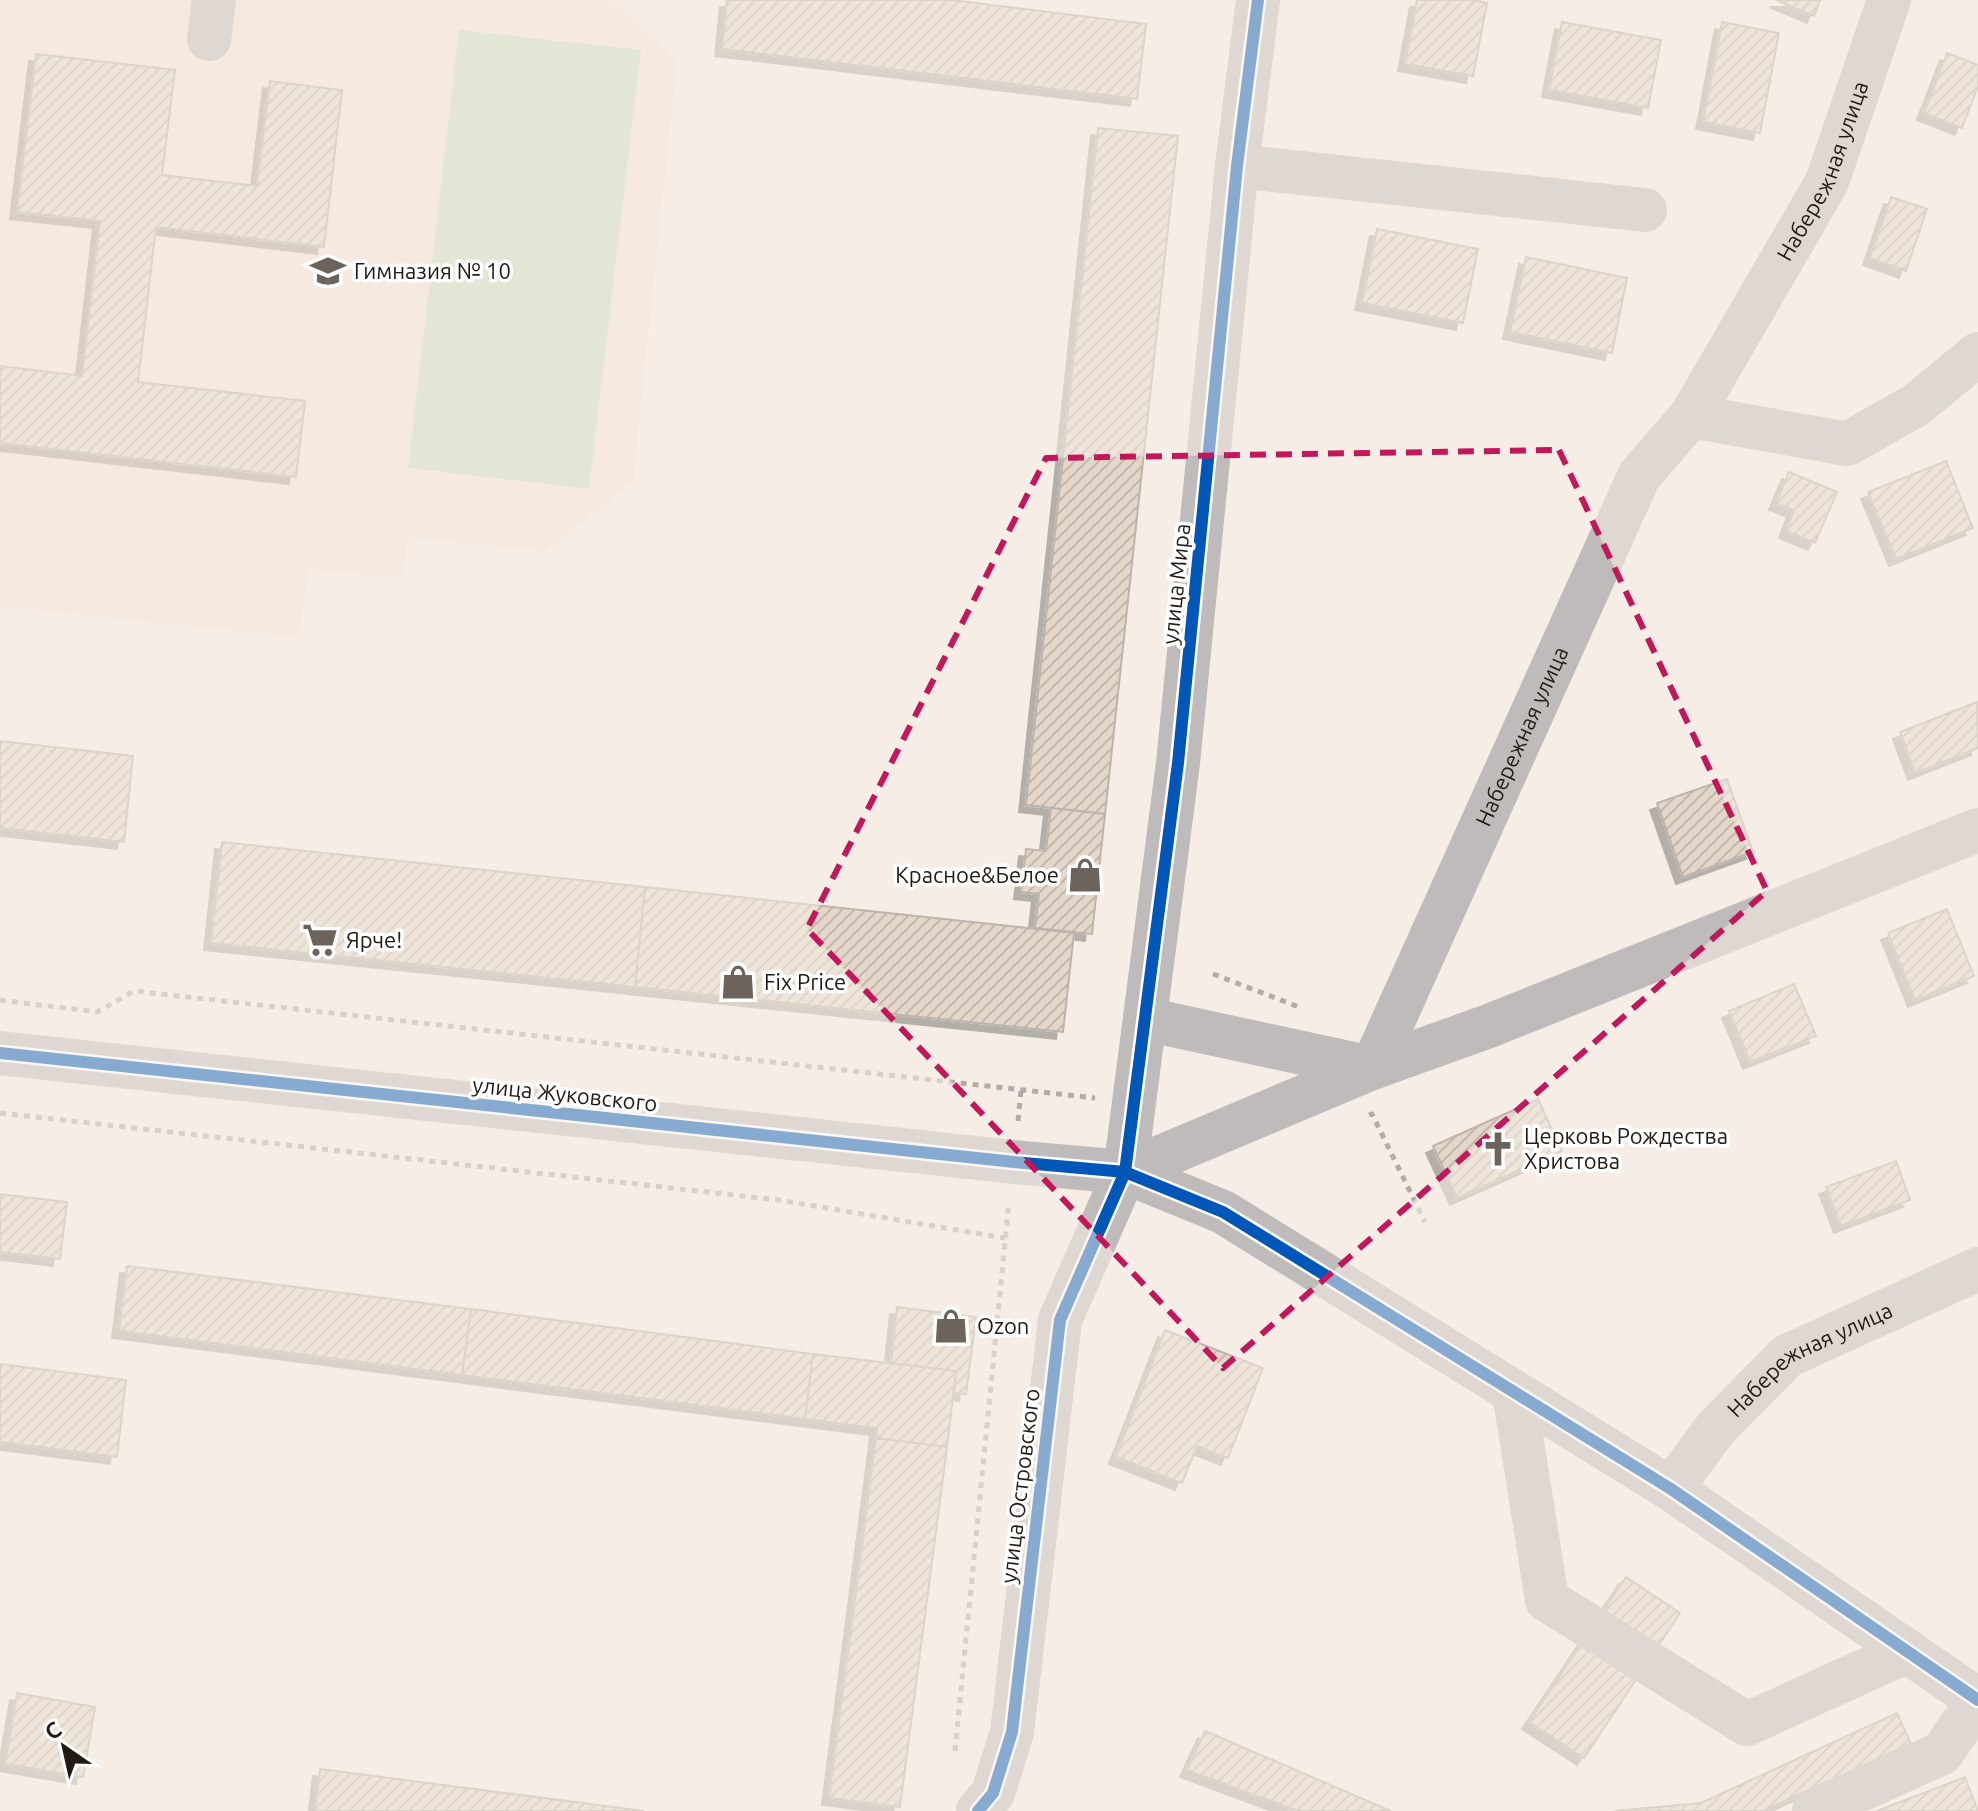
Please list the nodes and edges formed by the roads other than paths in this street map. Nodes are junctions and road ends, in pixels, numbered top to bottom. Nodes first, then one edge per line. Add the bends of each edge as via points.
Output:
1 (1258, 0) edge
2 (1889, 0) edge
3 (1237, 166) junction
4 (1645, 210) dead end
5 (1978, 354) edge
6 (1691, 416) junction
7 (1978, 830) edge
8 (1145, 1019) junction
9 (0, 1053) edge
10 (1372, 1068) junction
11 (1125, 1172) junction
12 (1978, 1269) edge
13 (1514, 1392) junction
14 (1671, 1489) junction
15 (1908, 1651) junction
16 (1978, 1700) edge
17 (978, 1811) edge
18 (1814, 1811) edge

1 - 3 street, улица Мира
2 - 6 street, Набережная улица via 1827,182
3 - 4 street
3 - 8 street, улица Мира via 1178,763
5 - 6 street via 1916,405 1847,444
6 - 10 street, Набережная улица via 1639,476
7 - 10 street
8 - 10 street
8 - 11 street, улица Мира
9 - 11 street, улица Жуковского
10 - 11 street
11 - 13 street via 1223,1212
11 - 17 street, улица Островского via 1060,1320 1012,1732 993,1793
12 - 14 street, Набережная улица via 1787,1356 1716,1428
13 - 14 street
13 - 15 street via 1547,1600 1747,1724
14 - 15 street
15 - 16 street
16 - 18 street via 1942,1753

